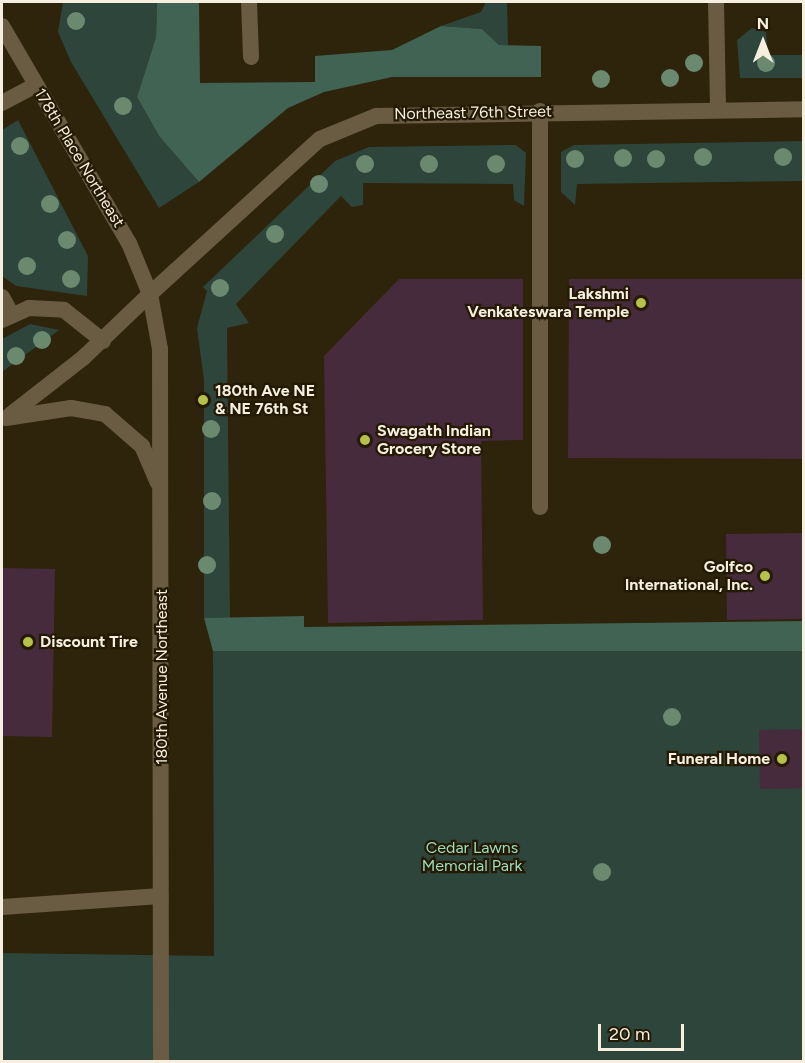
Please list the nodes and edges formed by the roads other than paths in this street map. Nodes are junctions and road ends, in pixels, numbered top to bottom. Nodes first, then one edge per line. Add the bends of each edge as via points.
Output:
1 (249, 2) edge
2 (716, 2) edge
3 (2, 26) edge
4 (250, 57) dead end
5 (36, 85) junction
6 (2, 104) edge
7 (804, 109) edge
8 (718, 110) junction
9 (540, 111) junction
10 (150, 294) junction
11 (2, 297) edge
12 (7, 318) edge
13 (103, 340) junction
14 (4, 419) edge
15 (162, 493) junction
16 (540, 507) dead end
17 (161, 896) junction
18 (2, 907) edge
19 (161, 1062) edge

1 - 4 street
2 - 8 street
3 - 5 street, 178th Place Northeast
5 - 6 street
5 - 10 street, 178th Place Northeast via 129,243
7 - 8 street, Northeast 76th Street
8 - 9 street, Northeast 76th Street
9 - 10 street, Northeast 76th Street via 405,112 345,125 294,159
9 - 16 street
10 - 13 street, Northeast 76th Street
10 - 15 street, 180th Avenue Northeast via 162,376
11 - 12 street
12 - 13 street via 30,308 64,310
13 - 14 street, Northeast 76th Street
14 - 15 street via 71,408 105,414 142,446
15 - 17 street, 180th Avenue Northeast
17 - 18 street
17 - 19 street, 180th Avenue Northeast

